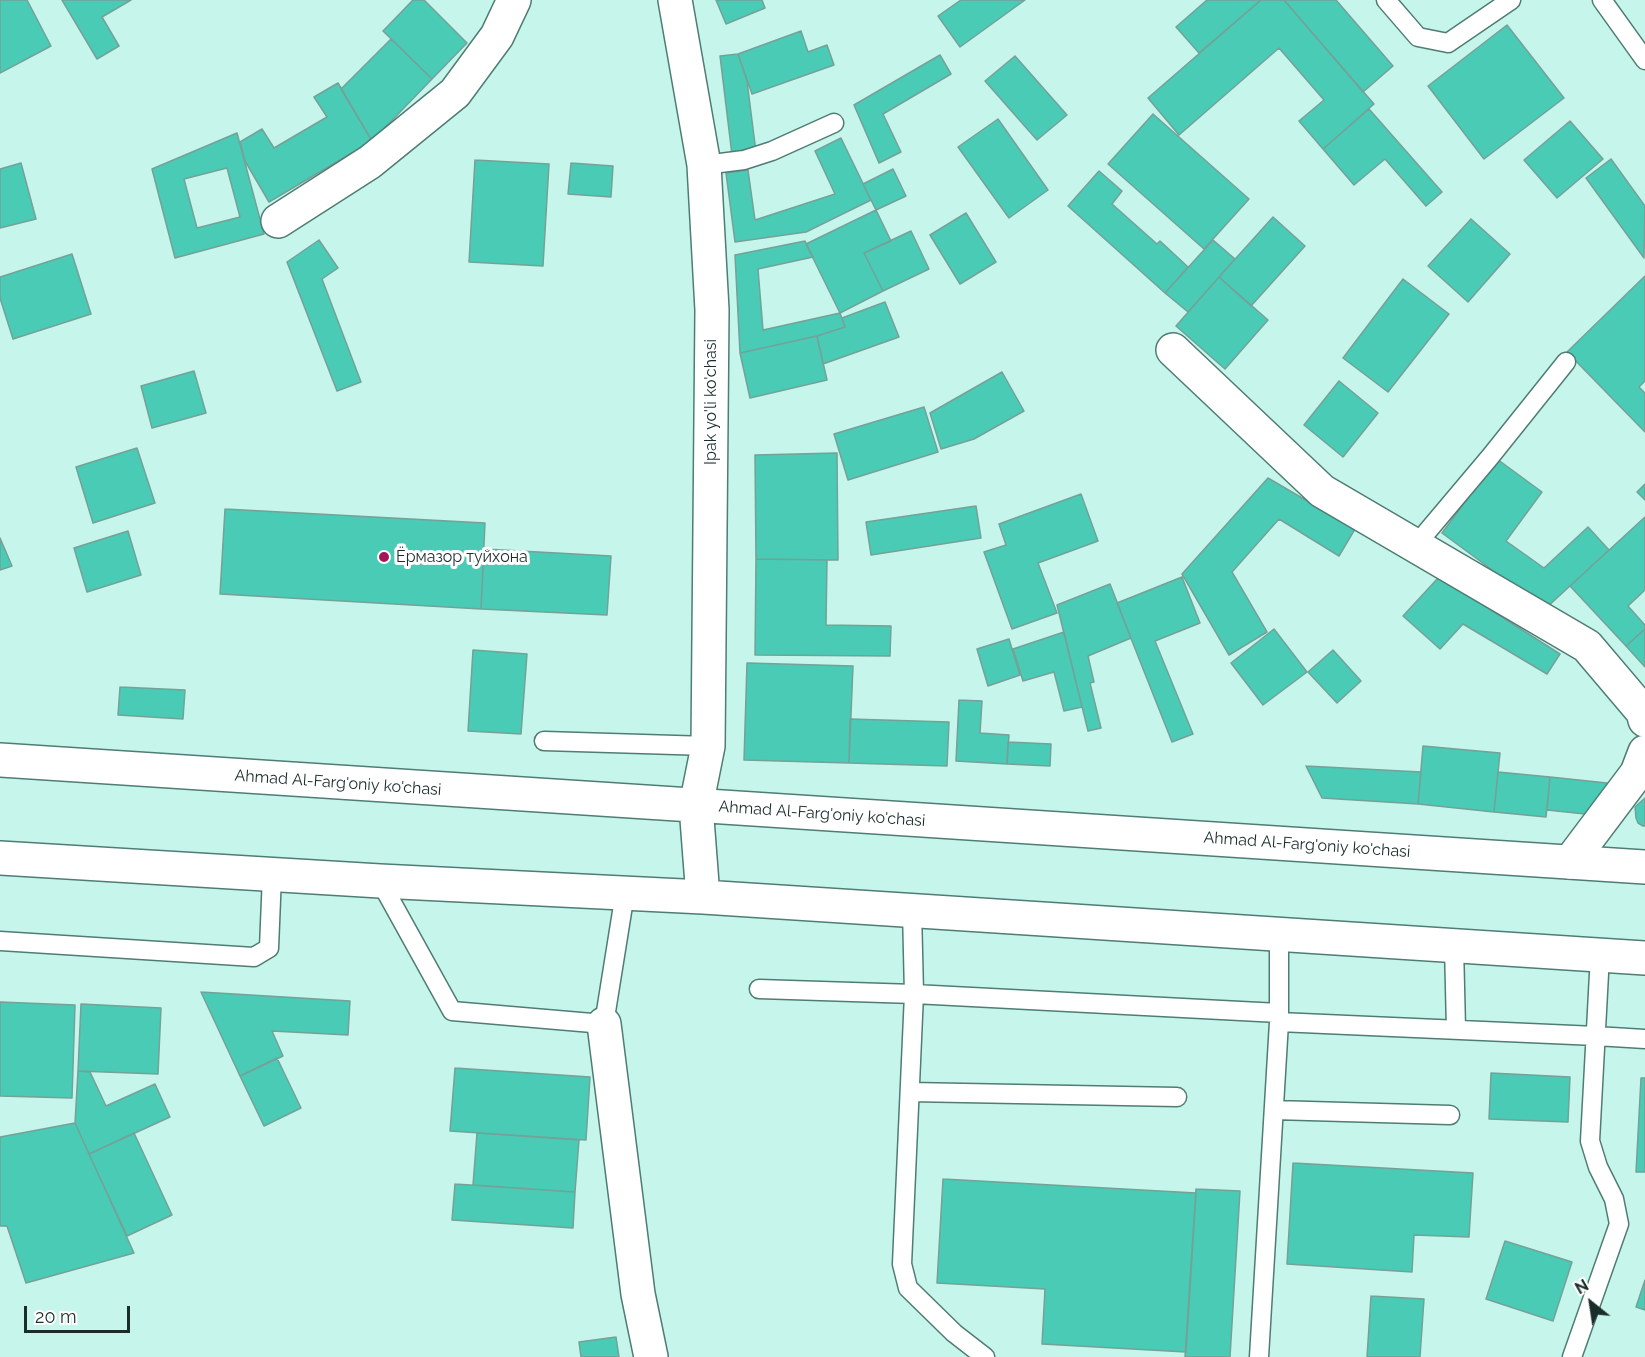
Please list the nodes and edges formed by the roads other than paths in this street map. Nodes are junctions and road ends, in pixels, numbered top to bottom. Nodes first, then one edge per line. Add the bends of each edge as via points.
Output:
1 (514, 0) edge
2 (675, 0) edge
3 (1386, 0) edge
4 (1511, 0) edge
5 (1602, 0) edge
6 (1645, 60) edge
7 (834, 123) dead end
8 (704, 165) junction
9 (278, 220) dead end
10 (1173, 350) dead end
11 (1566, 362) dead end
12 (1415, 546) junction
13 (1645, 720) edge
14 (544, 741) dead end
15 (708, 746) junction
16 (1645, 752) edge
17 (0, 760) edge
18 (696, 806) junction
19 (0, 858) edge
20 (1570, 862) junction
21 (1645, 867) edge
22 (272, 875) junction
23 (380, 881) junction
24 (625, 893) junction
25 (703, 897) junction
26 (912, 910) junction
27 (1279, 934) junction
28 (0, 941) edge
29 (1454, 946) junction
30 (1600, 955) junction
31 (1645, 958) edge
32 (759, 988) dead end
33 (914, 994) junction
34 (1279, 1017) junction
35 (604, 1024) junction
36 (1456, 1029) junction
37 (1596, 1036) junction
38 (1645, 1039) edge
39 (910, 1092) junction
40 (1177, 1097) dead end
41 (1274, 1110) junction
42 (1450, 1115) dead end
43 (651, 1357) edge
44 (985, 1357) edge
45 (1259, 1357) edge
46 (1572, 1357) edge

1 - 9 main road via 497,36 455,93 370,162
2 - 8 main road, Ipak yo'li ko'chasi
3 - 4 lane via 1418,37 1448,43
5 - 6 lane
7 - 8 lane via 772,151 744,160
8 - 15 main road, Ipak yo'li ko'chasi via 712,310
10 - 12 main road via 1322,491
11 - 12 lane
12 - 13 main road via 1587,646 1643,712
14 - 15 lane
15 - 18 main road, Ipak yo'li ko'chasi
16 - 20 main road via 1637,773
17 - 18 main road, Ahmad Al-Farg'oniy ko'chasi
18 - 20 main road, Ahmad Al-Farg'oniy ko'chasi
18 - 25 main road, Ipak yo'li ko'chasi
19 - 22 main road
20 - 21 main road, Ahmad Al-Farg'oniy ko'chasi
22 - 23 main road
22 - 28 lane via 269,948 254,957
23 - 24 main road
23 - 35 lane via 452,1011
24 - 25 main road
24 - 35 lane
25 - 26 main road
26 - 27 main road
26 - 33 lane
27 - 29 main road
27 - 34 lane
29 - 30 main road
29 - 36 lane
30 - 31 main road
30 - 37 lane
32 - 33 lane
33 - 34 lane
33 - 39 lane
34 - 36 lane
34 - 41 lane
35 - 43 main road via 638,1294
36 - 37 lane
37 - 38 lane
37 - 46 lane via 1590,1141 1614,1199 1619,1224
39 - 40 lane
39 - 44 lane via 902,1264 908,1288
41 - 42 lane
41 - 45 lane

